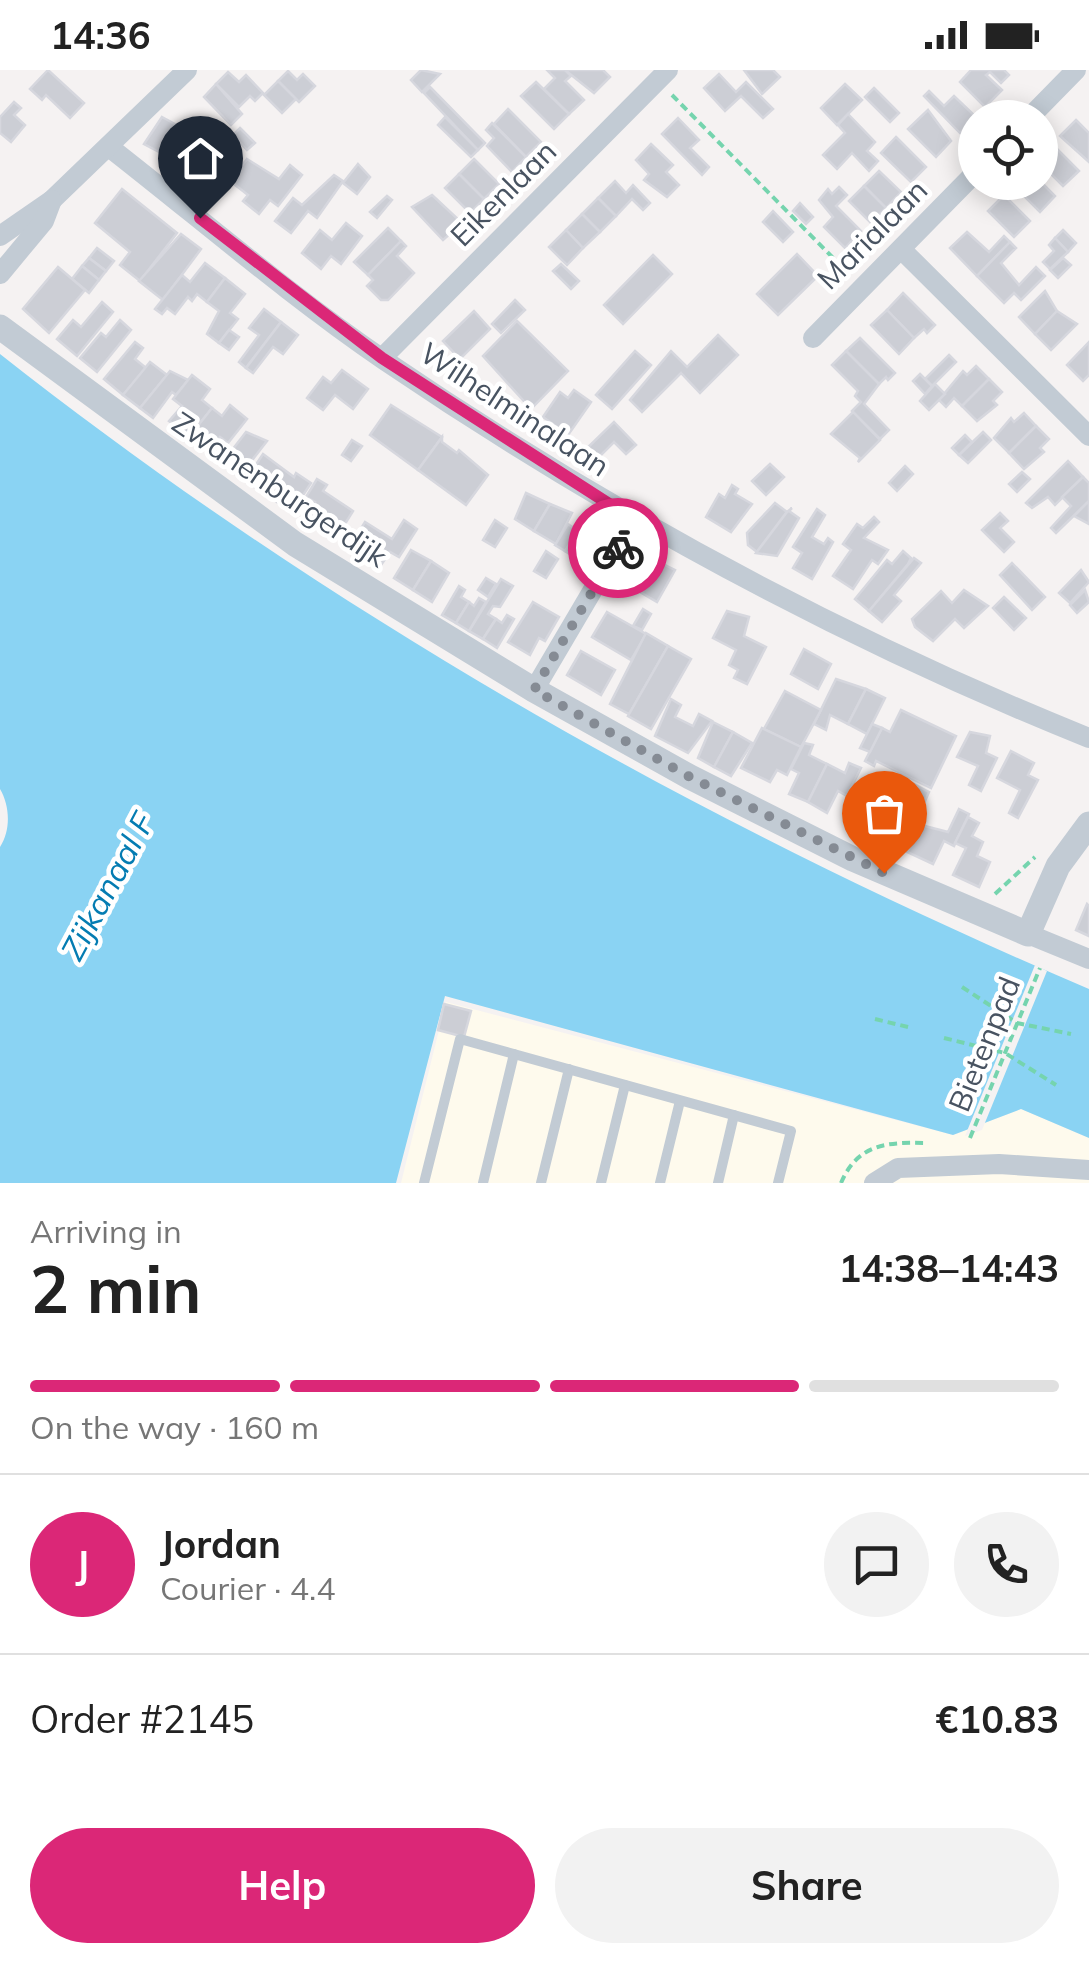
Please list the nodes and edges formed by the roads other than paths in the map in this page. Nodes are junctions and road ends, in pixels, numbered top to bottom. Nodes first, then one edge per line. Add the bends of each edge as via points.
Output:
1 (186, 70) edge
2 (1076, 70) edge
3 (661, 74) edge
4 (1047, 100) edge
5 (109, 147) junction
6 (958, 190) edge
7 (52, 200) junction
8 (0, 236) edge
9 (901, 248) junction
10 (0, 274) edge
11 (0, 328) edge
12 (813, 338) dead end
13 (382, 358) junction
14 (1089, 436) edge
15 (634, 520) junction
16 (534, 690) junction
17 (1089, 738) edge
18 (1089, 824) edge
19 (1028, 934) junction
20 (1089, 959) edge
21 (514, 1054) junction
22 (570, 1070) junction
23 (625, 1085) junction
24 (680, 1100) junction
25 (734, 1115) junction
26 (1089, 1170) edge
27 (424, 1183) edge
28 (482, 1183) edge
29 (541, 1183) edge
30 (601, 1183) edge
31 (660, 1183) edge
32 (718, 1183) edge
33 (778, 1183) edge
34 (874, 1183) edge

1 - 5 street
2 - 4 street
3 - 13 street, Eikenlaan
5 - 7 street
5 - 13 street, Wilhelminalaan
6 - 9 street, Marialaan
7 - 8 street
7 - 10 street via 44,221
9 - 12 street, Marialaan
9 - 14 street
11 - 16 street, Zwanenburgerdijk via 296,544
13 - 15 street, Wilhelminalaan
15 - 16 street
15 - 17 street, Wilhelminalaan via 938,677
16 - 19 street, Zwanenburgerdijk via 853,859
18 - 19 street via 1058,866
19 - 20 street, Zwanenburgerdijk
21 - 22 lane
21 - 27 lane via 460,1039
21 - 28 lane
22 - 23 lane
22 - 29 lane
23 - 24 lane
23 - 30 lane
24 - 25 lane
24 - 31 lane
25 - 32 lane
25 - 33 lane via 790,1131
26 - 34 street via 998,1164 898,1168

